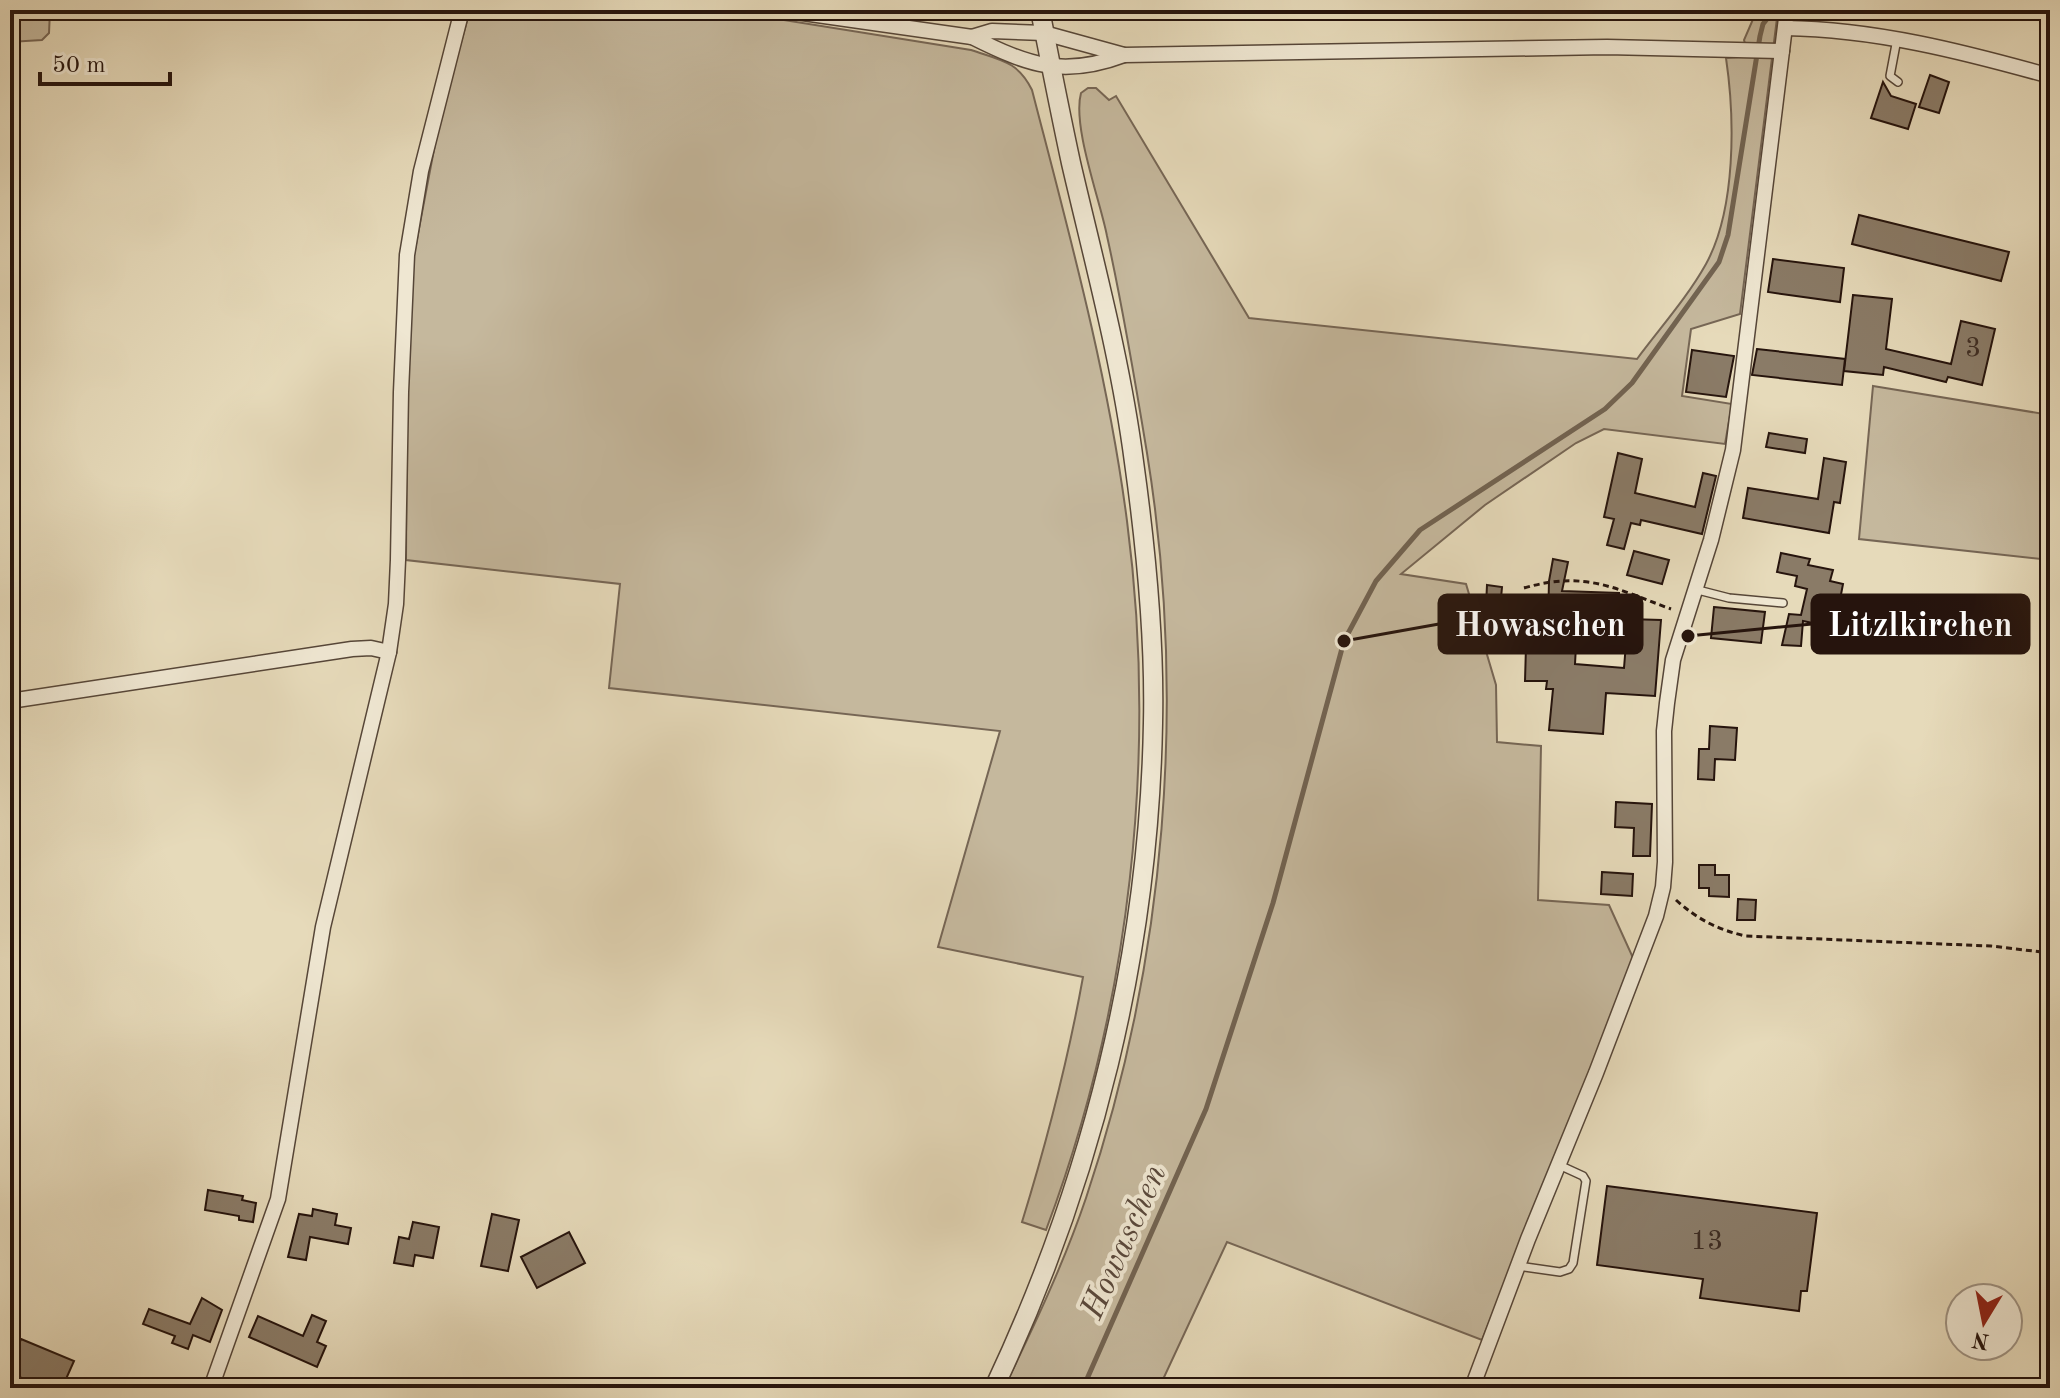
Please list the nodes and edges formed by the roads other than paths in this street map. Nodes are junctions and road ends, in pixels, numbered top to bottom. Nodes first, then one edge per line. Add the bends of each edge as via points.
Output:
1 (462, 10) edge
2 (782, 10) edge
3 (1040, 10) edge
4 (1786, 18) edge
5 (1044, 33) junction
6 (972, 37) junction
7 (1897, 39) junction
8 (1777, 51) junction
9 (1124, 55) junction
10 (1051, 68) junction
11 (2050, 76) edge
12 (1898, 82) dead end
13 (1694, 589) junction
14 (1783, 603) dead end
15 (389, 652) junction
16 (10, 701) edge
17 (1559, 1165) junction
18 (1518, 1266) junction
19 (211, 1388) edge
20 (994, 1388) edge
21 (1472, 1388) edge

1 - 15 street via 421,171 407,255 398,560
2 - 6 street
3 - 5 street
4 - 7 street
4 - 8 street
5 - 6 street via 992,31
5 - 9 street
5 - 10 street
6 - 10 street
7 - 11 street
7 - 12 lane via 1890,76
8 - 9 street via 1607,47
8 - 13 street via 1733,450
9 - 10 street via 1100,64
10 - 20 street via 1134,459 1149,593 1153,723 1141,885 1097,1112 1055,1247
13 - 14 lane
13 - 17 street via 1673,660 1664,731 1663,887
15 - 16 street via 352,649
15 - 19 street via 323,927 278,1199
17 - 18 street
17 - 18 lane via 1586,1181 1573,1263 1560,1272
18 - 21 street

